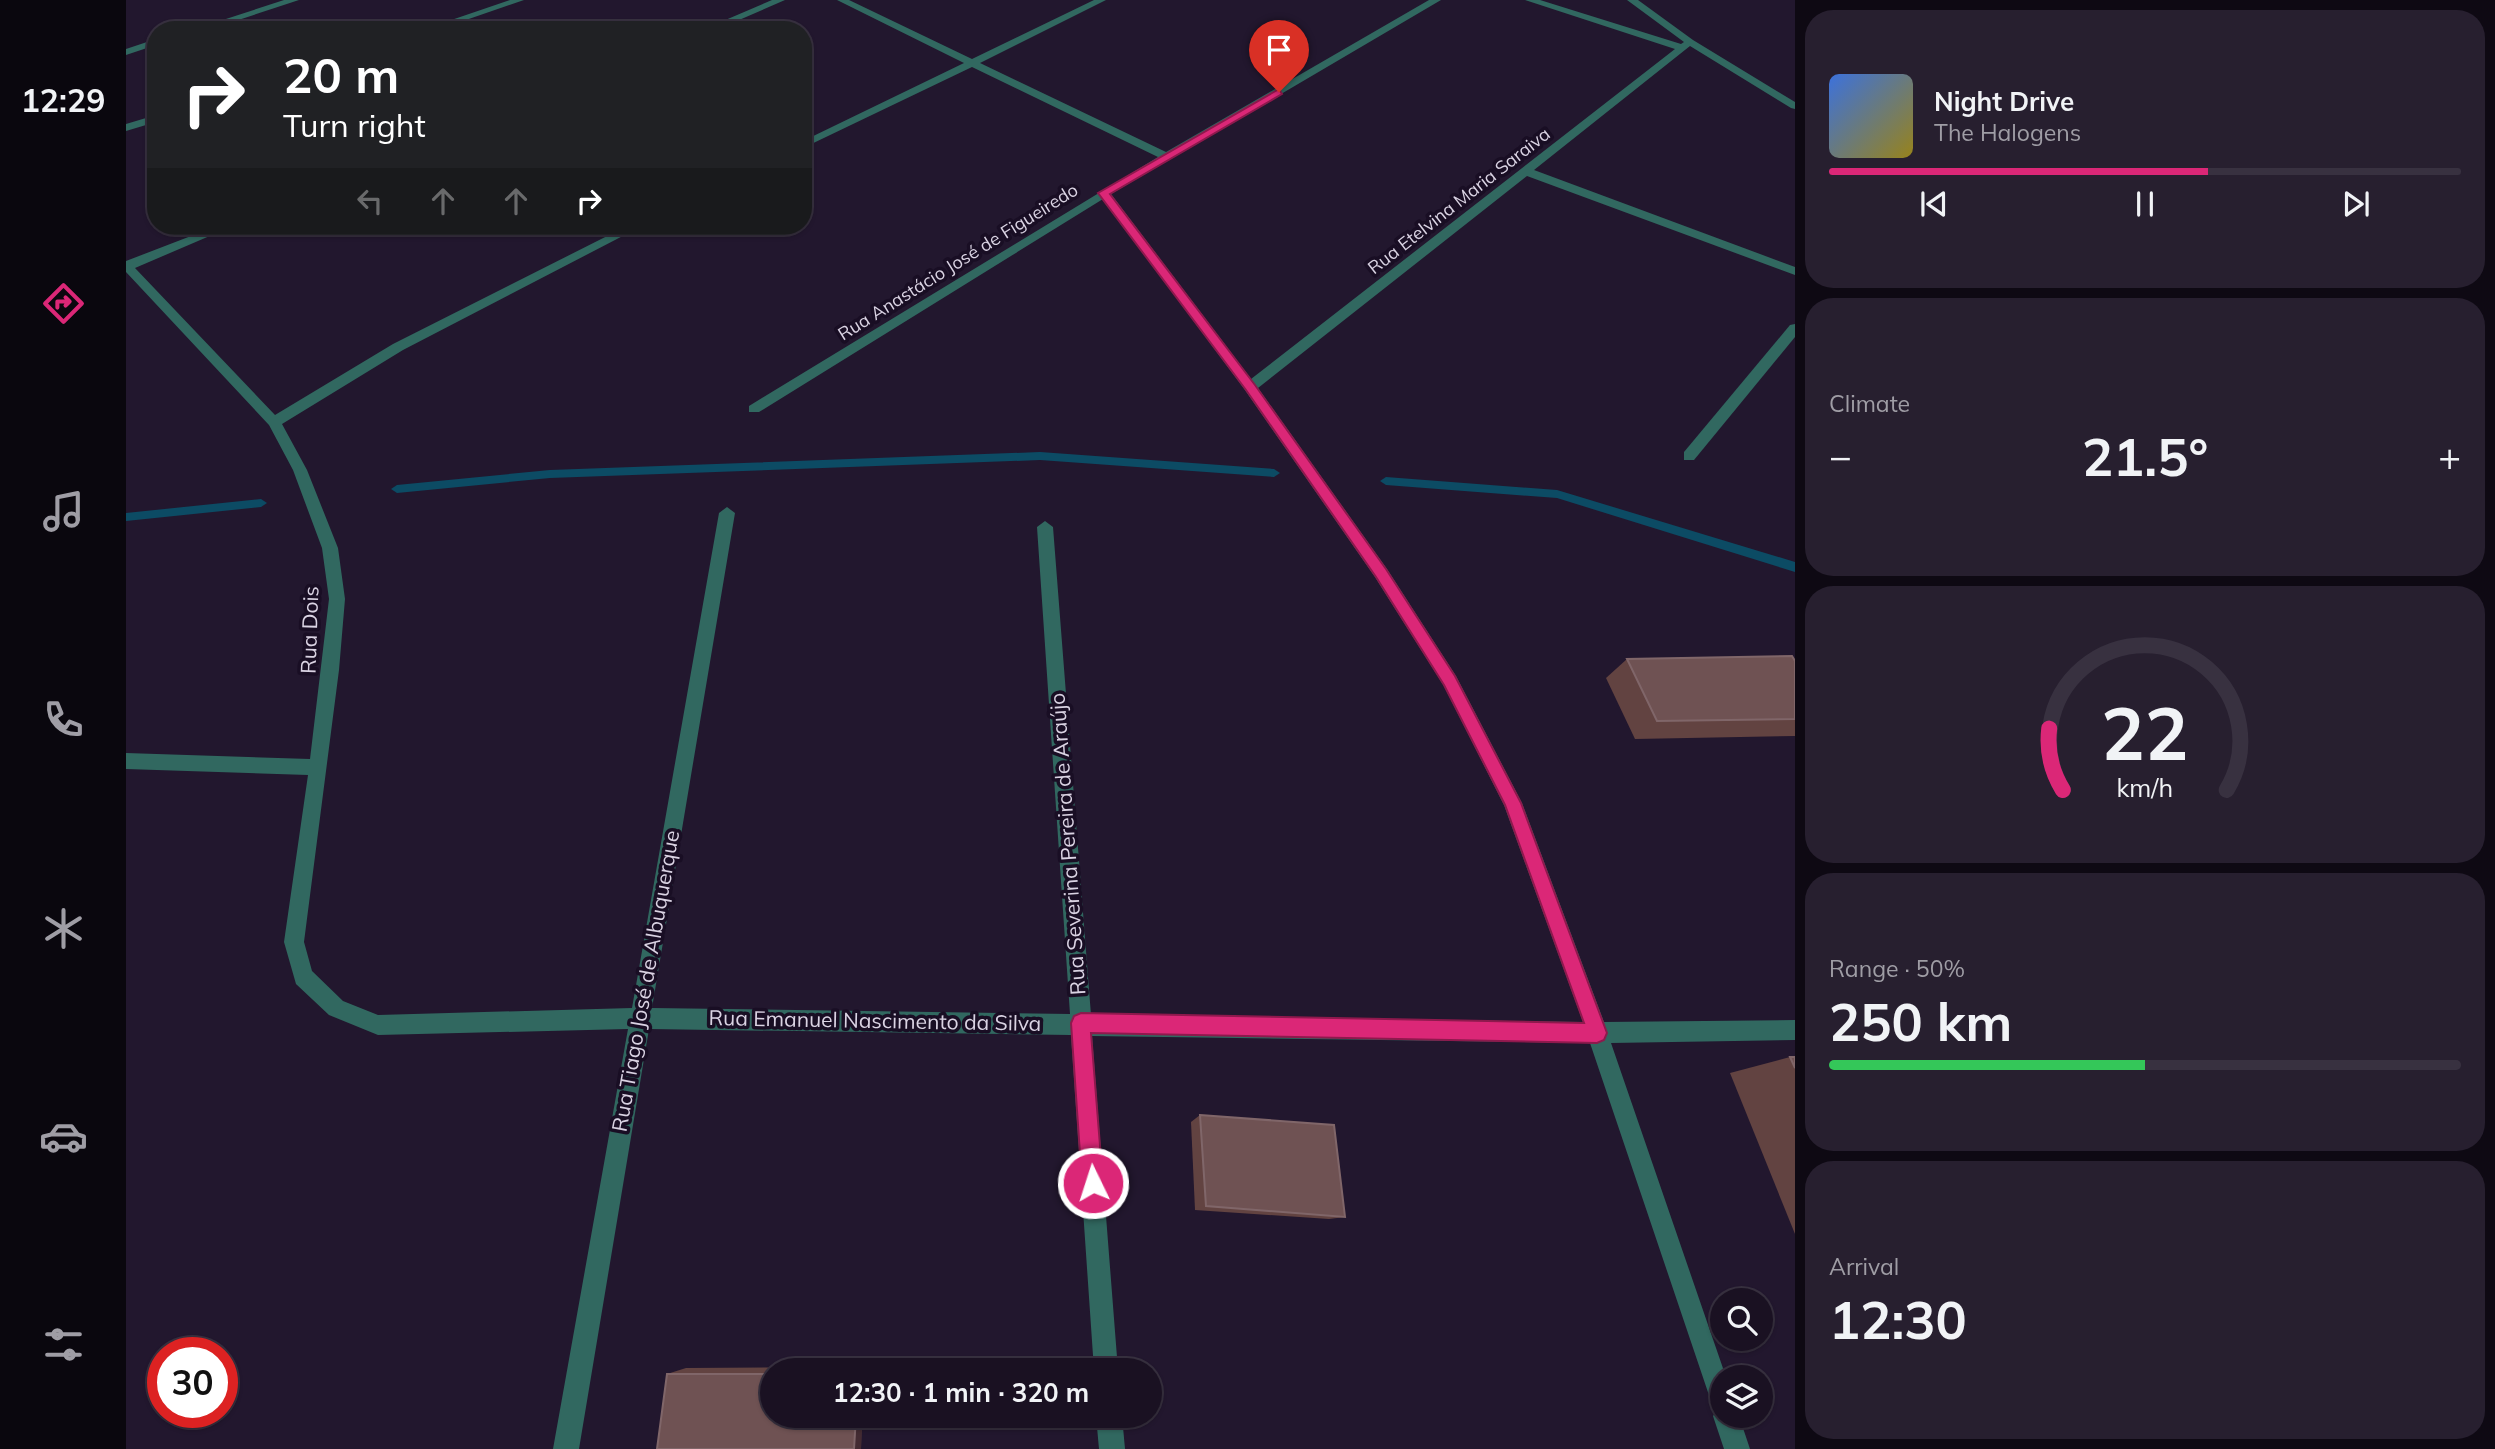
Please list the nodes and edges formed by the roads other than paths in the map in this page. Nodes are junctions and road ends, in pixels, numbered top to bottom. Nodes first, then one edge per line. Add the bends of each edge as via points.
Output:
1 (294, 0) edge
2 (519, 0) edge
3 (780, 0) edge
4 (842, 0) edge
5 (1101, 0) edge
6 (1436, 0) edge
7 (1530, 0) edge
8 (1632, 0) edge
9 (226, 21) edge
10 (455, 21) edge
11 (729, 21) edge
12 (147, 45) edge
13 (1686, 45) junction
14 (126, 52) edge
15 (970, 64) junction
16 (1795, 106) edge
17 (147, 121) edge
18 (126, 128) edge
19 (812, 141) edge
20 (1167, 157) junction
21 (1525, 171) junction
22 (1104, 193) junction
23 (204, 235) edge
24 (618, 235) edge
25 (126, 266) edge
26 (1795, 271) edge
27 (1795, 328) edge
28 (1250, 387) junction
29 (754, 409) dead end
30 (274, 422) junction
31 (1689, 456) dead end
32 (727, 513) dead end
33 (1045, 527) dead end
34 (126, 761) edge
35 (317, 767) junction
36 (336, 1008) joint
37 (639, 1018) junction
38 (1081, 1023) junction
39 (1795, 1030) edge
40 (1597, 1033) junction
41 (1105, 1358) edge
42 (1710, 1367) edge
43 (1110, 1428) edge
44 (1730, 1428) edge
45 (566, 1449) edge
46 (1112, 1449) edge
47 (1738, 1449) edge

1 - 9 street
2 - 10 street
3 - 11 street
4 - 15 street
5 - 15 street
6 - 20 street, Rua Anastácio José de Figueiredo
7 - 13 street
8 - 13 street
12 - 14 street
13 - 16 street
13 - 21 street, Rua Etelvina Maria Saraiva
15 - 19 street
15 - 20 street
17 - 18 street
20 - 22 street, Rua Anastácio José de Figueiredo
21 - 26 street
21 - 28 street, Rua Etelvina Maria Saraiva
22 - 28 street
22 - 29 street, Rua Anastácio José de Figueiredo
23 - 25 street
24 - 30 street via 398,347
25 - 30 street, Rua Dois
27 - 31 street
28 - 40 street via 1381,573 1450,681 1513,803
30 - 35 street, Rua Dois via 300,470 330,548 335,586 331,670
32 - 37 street, Rua Tiago José de Albuquerque
33 - 38 street, Rua Severina Pereira de Araújo
34 - 35 street
35 - 36 street, Rua Dois via 294,942 303,977
36 - 37 street, Rua Emanuel Nascimento da Silva via 378,1025
37 - 38 street, Rua Emanuel Nascimento da Silva
37 - 45 street, Rua Tiago José de Albuquerque
38 - 40 street, Rua Emanuel Nascimento da Silva
38 - 41 street, Rua Severina Pereira de Araújo
39 - 40 street, Rua Emanuel Nascimento da Silva
40 - 42 street
43 - 46 street
44 - 47 street

